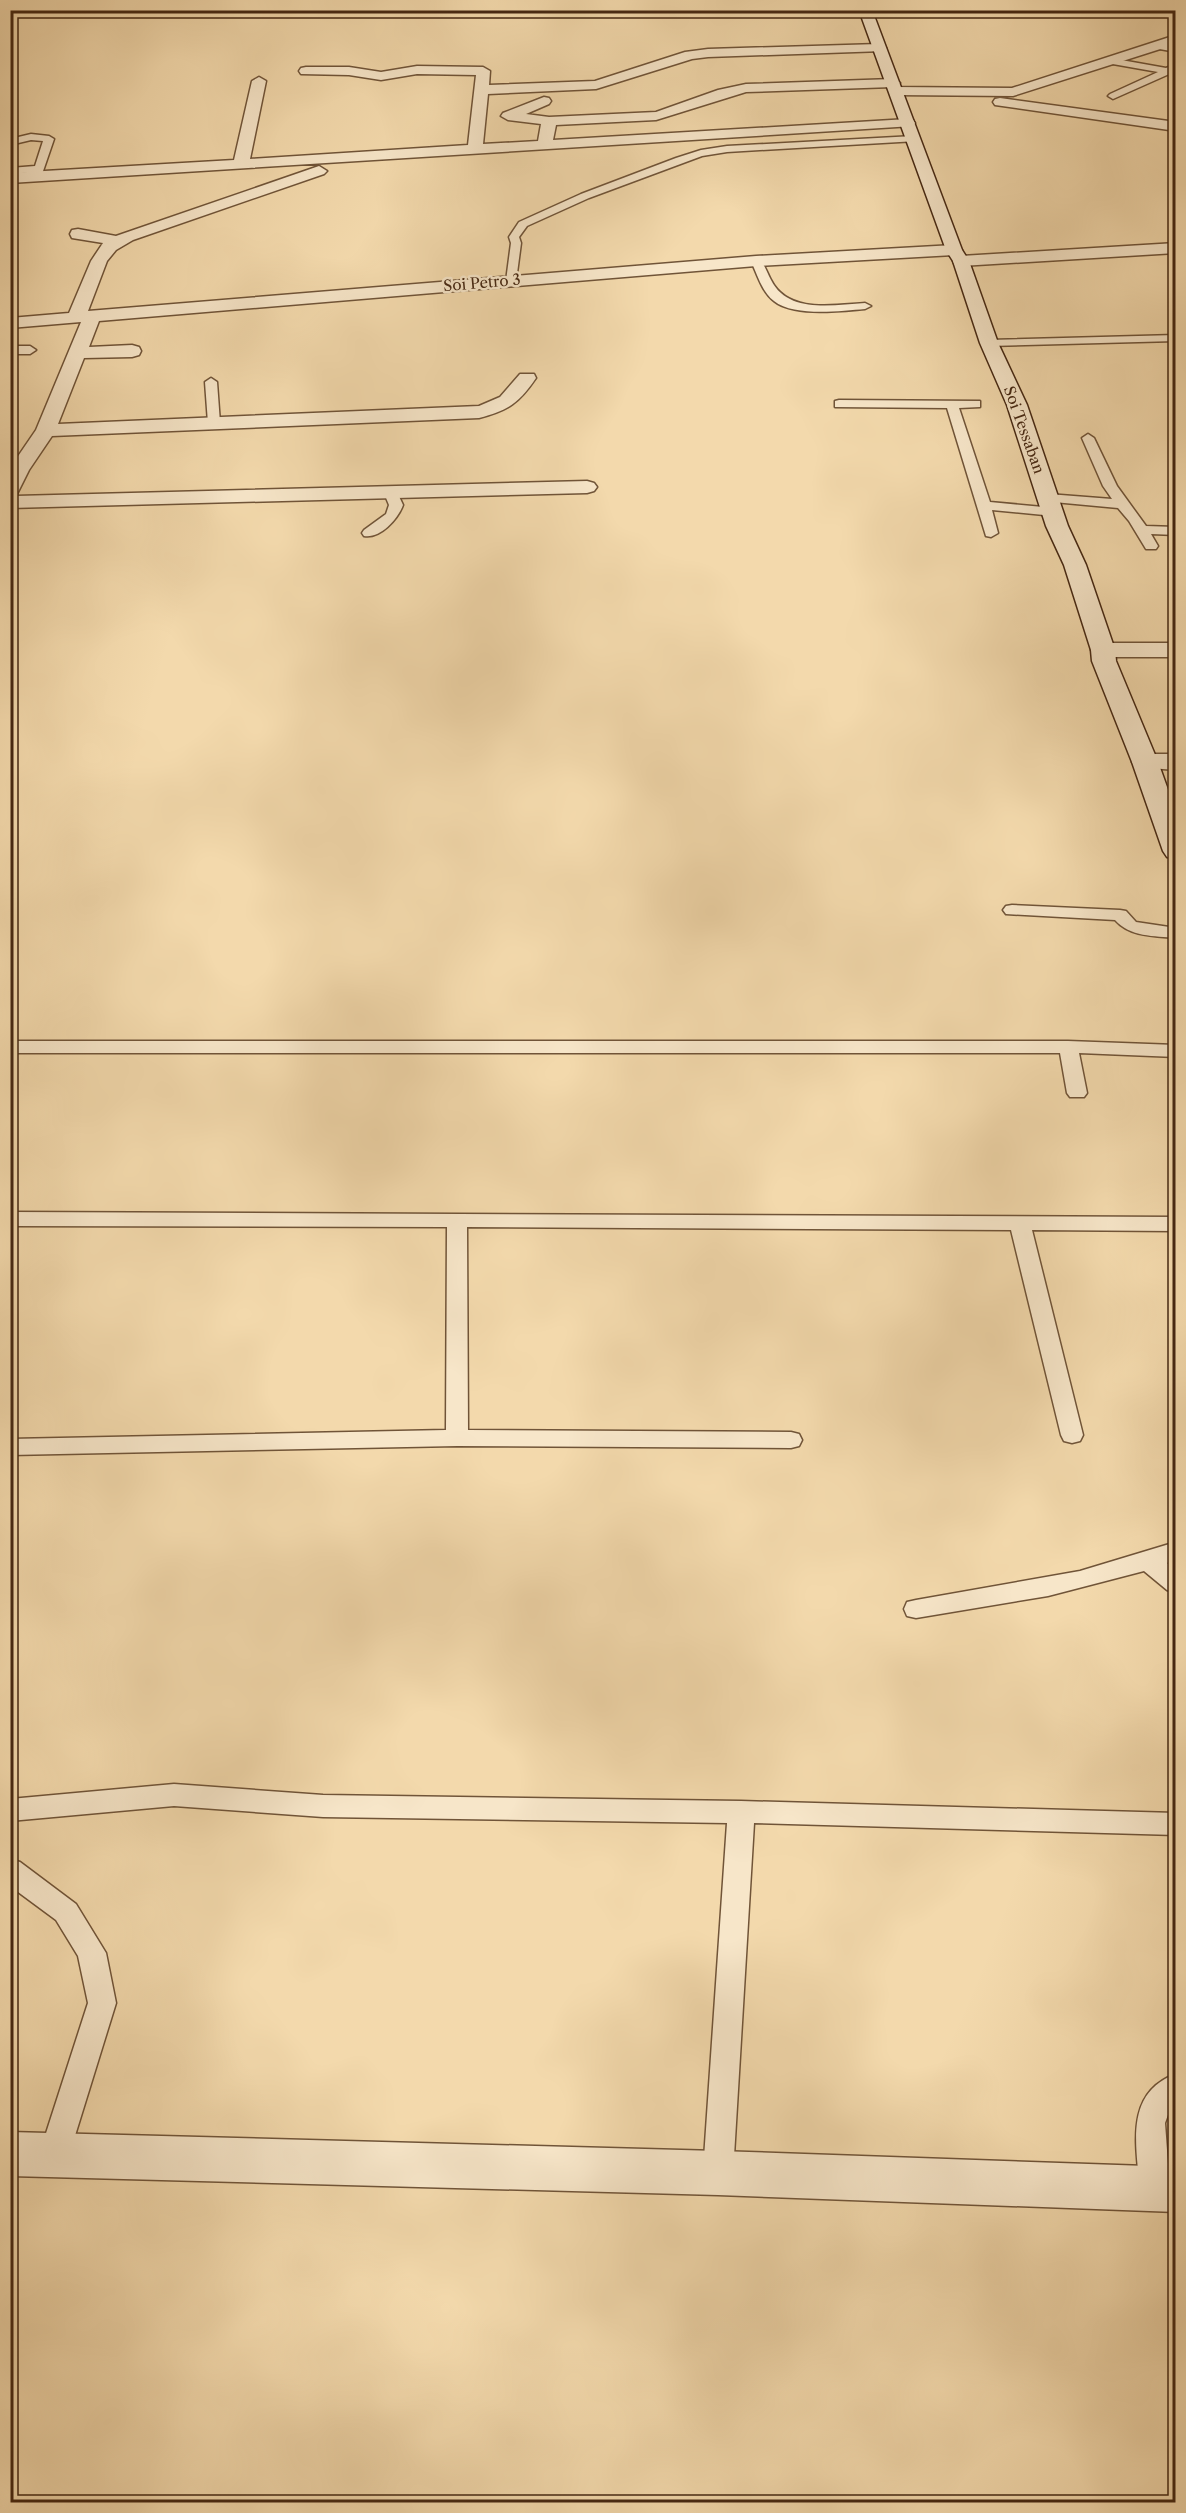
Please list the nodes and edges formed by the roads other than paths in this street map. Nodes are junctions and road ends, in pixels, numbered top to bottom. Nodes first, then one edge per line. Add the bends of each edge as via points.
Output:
1 (865, 10) edge
2 (1176, 39) edge
3 (1157, 46) junction
4 (879, 48) junction
5 (1176, 49) edge
6 (645, 54) dead end
7 (690, 55) junction
8 (1110, 61) junction
9 (1171, 69) edge
10 (306, 71) dead end
11 (259, 81) dead end
12 (805, 85) junction
13 (481, 90) junction
14 (896, 92) junction
15 (1113, 96) dead end
16 (1013, 97) junction
17 (829, 100) dead end
18 (544, 101) dead end
19 (612, 104) dead end
20 (587, 106) dead end
21 (570, 111) dead end
22 (656, 116) junction
23 (549, 121) junction
24 (1176, 127) edge
25 (911, 131) junction
26 (10, 142) edge
27 (544, 146) junction
28 (475, 150) junction
29 (361, 157) junction
30 (241, 165) junction
31 (10, 171) edge
32 (37, 173) junction
33 (61, 175) junction
34 (10, 178) edge
35 (10, 190) edge
36 (78, 234) dead end
37 (118, 241) junction
38 (1176, 248) edge
39 (958, 255) junction
40 (756, 261) junction
41 (511, 281) junction
42 (865, 306) dead end
43 (84, 317) junction
44 (10, 323) edge
45 (1176, 338) edge
46 (989, 343) junction
47 (10, 350) edge
48 (30, 350) dead end
49 (132, 351) dead end
50 (77, 353) junction
51 (527, 378) dead end
52 (211, 382) dead end
53 (839, 404) dead end
54 (952, 404) junction
55 (976, 404) dead end
56 (214, 423) junction
57 (46, 430) junction
58 (1088, 438) dead end
59 (15, 470) edge
60 (587, 488) dead end
61 (10, 491) edge
62 (391, 493) junction
63 (10, 502) edge
64 (1122, 504) junction
65 (984, 505) junction
66 (1051, 505) junction
67 (1141, 530) junction
68 (1176, 531) edge
69 (369, 533) dead end
70 (991, 533) dead end
71 (1151, 546) dead end
72 (1176, 650) edge
73 (1104, 655) junction
74 (1176, 660) edge
75 (1145, 762) junction
76 (1176, 762) edge
77 (1176, 851) edge
78 (1012, 910) dead end
79 (1176, 933) edge
80 (10, 1047) edge
81 (1068, 1047) junction
82 (1176, 1051) edge
83 (1077, 1094) dead end
84 (10, 1219) edge
85 (457, 1221) junction
86 (1020, 1223) junction
87 (1176, 1224) edge
88 (1072, 1435) dead end
89 (457, 1438) junction
90 (791, 1440) dead end
91 (10, 1447) edge
92 (1176, 1551) edge
93 (1148, 1562) junction
94 (1176, 1584) edge
95 (916, 1609) dead end
96 (10, 1810) edge
97 (741, 1812) junction
98 (1176, 1824) edge
99 (10, 1870) edge
100 (1176, 2087) edge
101 (32, 2155) edge
102 (718, 2173) junction
103 (1165, 2190) edge

1 - 4 street, Soi Tessaban
2 - 3 street
3 - 5 lane
3 - 8 street
4 - 7 street
4 - 14 street, Soi Tessaban
6 - 7 street
7 - 13 street via 596,85
8 - 9 lane
8 - 16 street
9 - 15 lane
10 - 13 street via 381,76 485,65
11 - 30 street
12 - 14 street
12 - 17 street
12 - 22 street via 733,90
13 - 28 street
14 - 16 street
14 - 25 street, Soi Tessaban
16 - 24 street
18 - 23 street via 507,116
19 - 22 street
20 - 21 street
22 - 23 street
23 - 27 street
25 - 27 street
25 - 39 street, Soi Tessaban
25 - 41 lane via 727,149 663,166 523,224 514,237
26 - 32 lane via 31,137 49,139
27 - 28 street
28 - 29 street
29 - 30 street
29 - 37 street
30 - 33 street
31 - 32 lane
32 - 33 street
32 - 34 street
33 - 35 street
36 - 37 street
37 - 43 street via 99,261
38 - 39 street, Soi Petro 3
39 - 40 street, Soi Petro 3
39 - 46 street, Soi Tessaban
40 - 41 street, Soi Petro 3
40 - 42 lane via 777,298 789,304
41 - 43 street, Soi Petro 3
43 - 44 street, Soi Petro 3
43 - 50 street
45 - 46 lane
46 - 66 street, Soi Tessaban via 1017,405
47 - 48 lane
49 - 50 street
50 - 57 street
51 - 56 street via 516,395 500,407 479,412
52 - 56 lane
53 - 54 lane
54 - 55 lane
54 - 65 lane
56 - 57 street
57 - 59 street
58 - 64 lane
59 - 61 street
60 - 62 street
62 - 63 street
62 - 69 lane via 396,505 392,516
64 - 66 lane
64 - 67 lane
65 - 66 lane
65 - 70 lane
66 - 73 street, Soi Tessaban
67 - 68 lane
67 - 71 lane
72 - 73 street
73 - 74 street
73 - 75 street, Soi Tessaban
75 - 76 street
75 - 77 street, Soi Tessaban
78 - 79 lane via 1120,915 1140,929
80 - 81 lane
81 - 82 lane
81 - 83 lane
84 - 85 lane
85 - 86 lane
85 - 89 lane
86 - 87 lane
86 - 88 lane
89 - 90 lane
89 - 91 lane
92 - 93 lane
93 - 94 lane
93 - 95 lane via 1064,1584
96 - 97 lane via 174,1795 323,1806
97 - 98 lane
97 - 102 lane
99 - 101 lane via 66,1912 92,1953 102,2003
100 - 103 lane via 1158,2103 1150,2123
101 - 102 street
102 - 103 street

